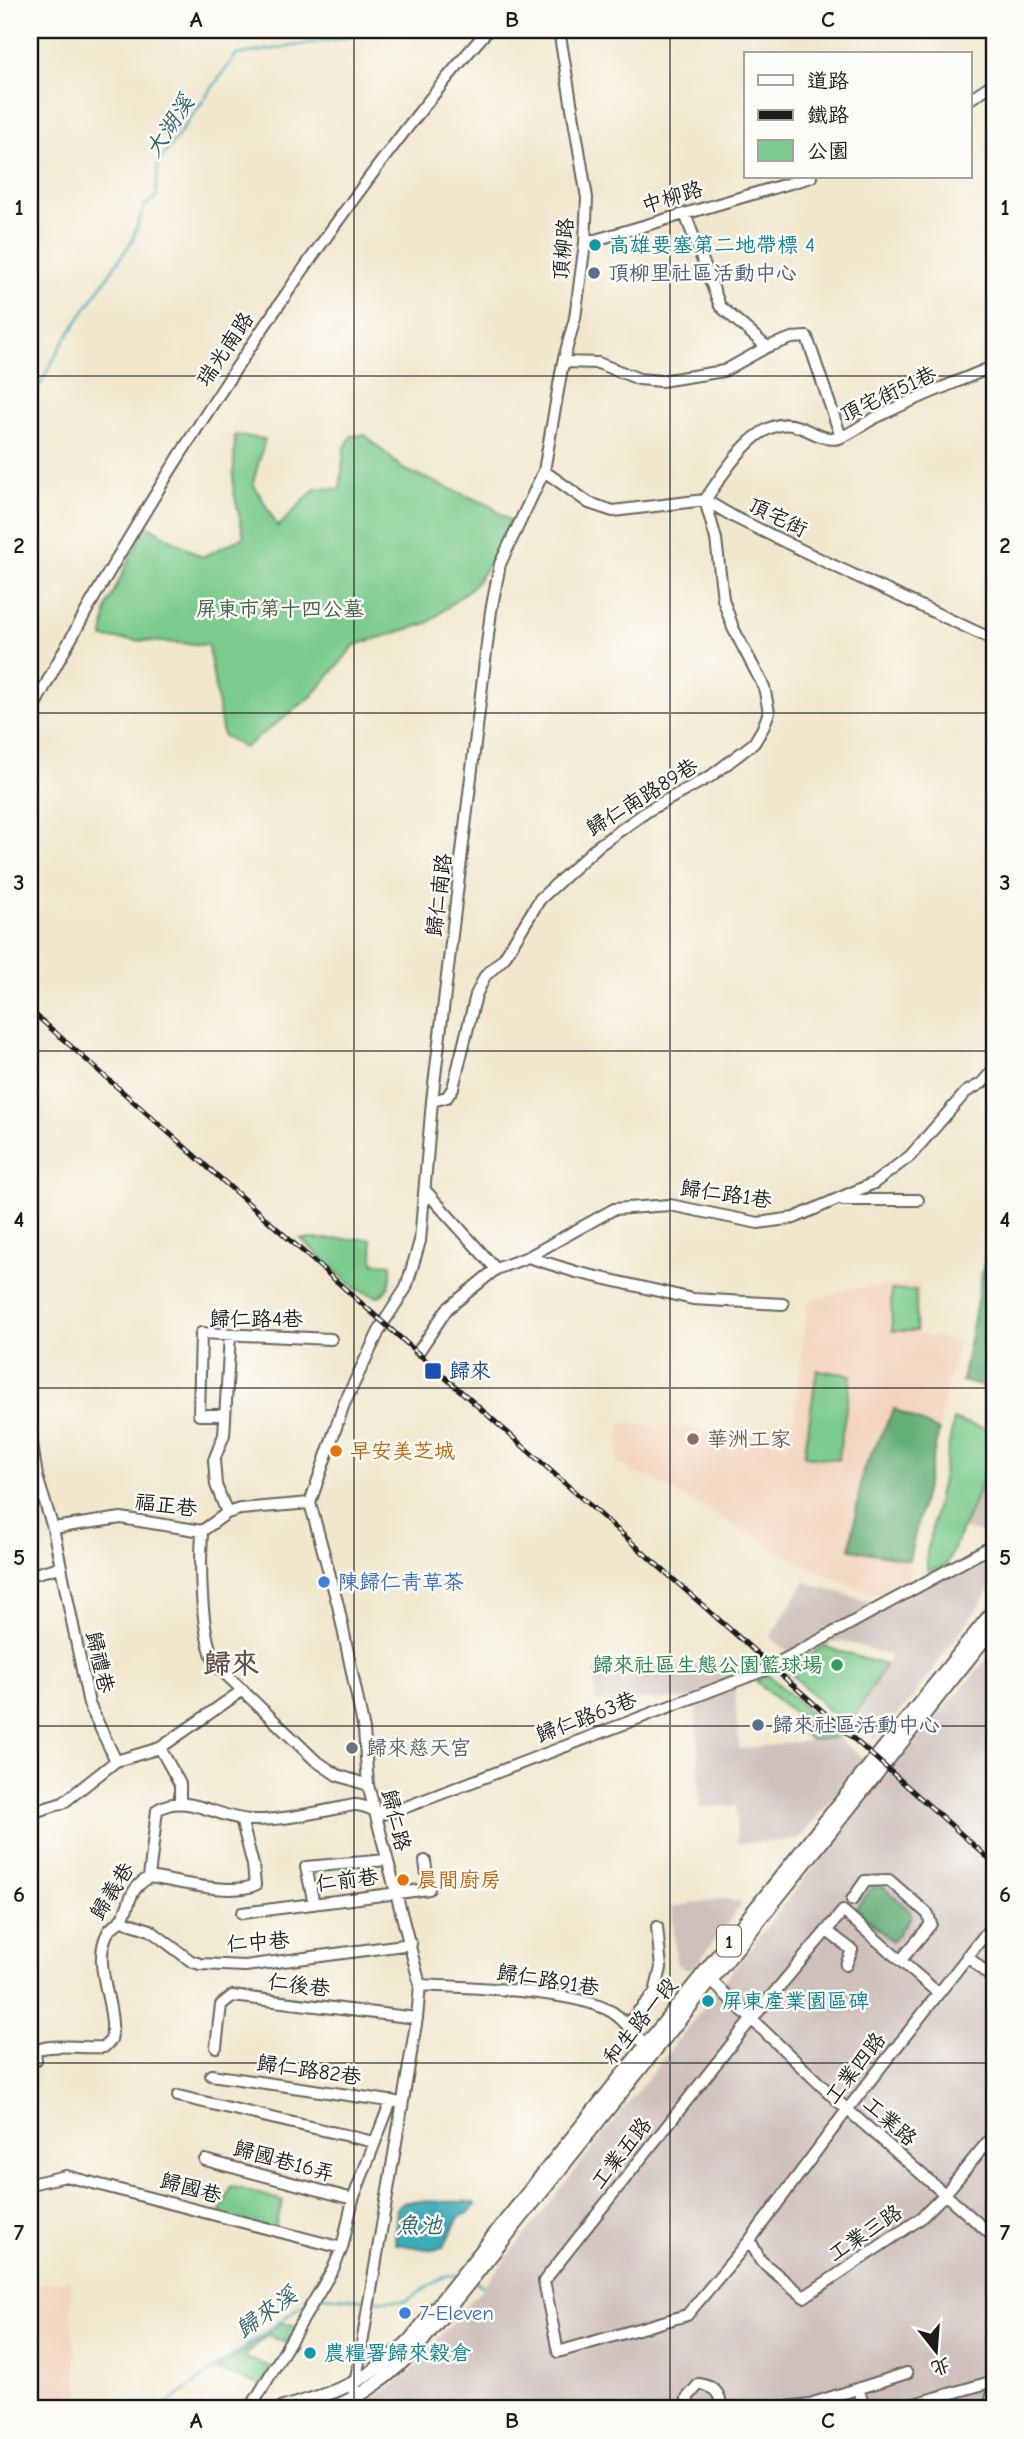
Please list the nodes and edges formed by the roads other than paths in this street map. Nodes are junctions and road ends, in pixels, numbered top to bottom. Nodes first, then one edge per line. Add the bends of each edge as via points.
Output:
1 (488, 30) edge
2 (559, 30) edge
3 (994, 83) edge
4 (972, 98) edge
5 (808, 178) edge
6 (685, 214) junction
7 (585, 243) junction
8 (767, 347) junction
9 (563, 362) junction
10 (994, 366) edge
11 (841, 437) junction
12 (544, 471) junction
13 (705, 500) junction
14 (994, 640) edge
15 (30, 714) edge
16 (994, 1069) edge
17 (432, 1101) junction
18 (425, 1190) junction
19 (838, 1200) junction
20 (918, 1200) dead end
21 (528, 1257) junction
22 (496, 1269) junction
23 (783, 1304) dead end
24 (230, 1335) junction
25 (331, 1339) dead end
26 (419, 1351) dead end
27 (225, 1415) junction
28 (30, 1430) edge
29 (310, 1503) junction
30 (227, 1513) junction
31 (53, 1528) junction
32 (202, 1531) junction
33 (994, 1545) edge
34 (60, 1567) junction
35 (30, 1575) edge
36 (994, 1609) edge
37 (994, 1628) edge
38 (243, 1690) junction
39 (160, 1748) junction
40 (116, 1761) junction
41 (368, 1785) junction
42 (180, 1801) junction
43 (374, 1811) junction
44 (30, 1813) edge
45 (241, 1819) junction
46 (387, 1860) junction
47 (425, 1861) dead end
48 (149, 1877) junction
49 (396, 1894) junction
50 (852, 1900) dead end
51 (313, 1904) junction
52 (242, 1913) dead end
53 (120, 1920) junction
54 (994, 1923) edge
55 (657, 1927) dead end
56 (827, 1931) junction
57 (411, 1944) junction
58 (967, 1956) junction
59 (901, 1960) junction
60 (846, 1965) dead end
61 (707, 1976) junction
62 (994, 1980) edge
63 (420, 1985) junction
64 (938, 1993) junction
65 (417, 2018) junction
66 (754, 2018) junction
67 (627, 2024) junction
68 (216, 2047) dead end
69 (648, 2049) junction
70 (36, 2060) dead end
71 (211, 2075) dead end
72 (178, 2096) dead end
73 (396, 2102) junction
74 (847, 2110) junction
75 (994, 2134) edge
76 (374, 2142) junction
77 (205, 2160) dead end
78 (30, 2184) edge
79 (945, 2194) junction
80 (352, 2199) junction
81 (994, 2237) edge
82 (750, 2240) junction
83 (342, 2248) junction
84 (466, 2278) junction
85 (907, 2373) dead end
86 (994, 2381) edge
87 (355, 2383) junction
88 (858, 2389) junction
89 (994, 2390) edge
90 (351, 2404) edge
91 (250, 2409) edge
92 (280, 2409) edge
93 (327, 2409) edge
94 (690, 2409) edge
95 (719, 2409) edge
96 (769, 2409) edge
97 (865, 2409) edge
98 (897, 2409) edge
99 (988, 2409) edge

1 - 15 street, 瑞光南路 via 335,223 220,392 76,626
2 - 7 street, 頂柳路 via 587,198
3 - 4 street
5 - 6 street, 中柳路
6 - 7 street, 中柳路
6 - 8 street via 720,306
7 - 9 street, 頂柳路 via 575,318
8 - 9 street via 724,371 661,381 639,379 598,363
8 - 11 street via 807,337
9 - 12 street, 頂柳路
10 - 11 street, 頂宅街51巷
11 - 13 street, 頂宅街51巷 via 828,438 793,424 771,428 756,436
12 - 13 street via 589,503 613,511
12 - 17 street, 歸仁南路 via 500,564
13 - 14 street, 頂宅街
13 - 17 street, 歸仁南路89巷 via 716,539 723,599 764,687 769,712 763,728 754,743 711,776 597,846 540,899 476,995 453,1088 447,1097
16 - 19 street, 歸仁路1巷 via 910,1156 874,1183
17 - 18 street, 歸仁南路
18 - 22 street
18 - 29 street, 歸仁南路 via 415,1264 344,1404
19 - 20 street
19 - 21 street, 歸仁路1巷 via 772,1223 670,1205 614,1209
21 - 22 street, 歸仁路1巷
21 - 23 street via 693,1298
22 - 26 street, 歸仁路1巷 via 447,1309
24 - 25 street, 歸仁路4巷
24 - 27 street
24 - 27 street, 歸仁路4巷 via 201,1333 199,1415
27 - 30 street via 224,1435 214,1460 216,1485
28 - 31 street, 歸禮巷 via 37,1477
29 - 30 street, 福正巷
29 - 41 street, 歸仁路 via 338,1605 364,1730
30 - 32 street, 福正巷
31 - 32 street, 福正巷 via 121,1518
31 - 34 street, 歸禮巷
32 - 38 street via 211,1655
33 - 43 street, 歸仁路63巷 via 757,1673 393,1812
34 - 35 street
34 - 40 street, 歸禮巷 via 89,1704
36 - 61 main road, 和生路一段 / 1
37 - 61 main road, 和生路一段 / 1
38 - 39 street
38 - 41 street via 315,1760 337,1775
39 - 40 street
39 - 42 street via 180,1784
40 - 44 street via 63,1802
41 - 43 street, 歸仁路
42 - 45 street
42 - 48 street, 歸義巷 via 157,1810
43 - 45 street via 354,1805
43 - 46 street, 歸仁路
45 - 48 street via 255,1885 227,1890
46 - 49 street, 歸仁路
46 - 51 street via 306,1867
47 - 49 street, 仁前巷 via 429,1889
48 - 53 street, 歸義巷 via 133,1888
49 - 51 street, 仁前巷
49 - 57 street, 歸仁路
50 - 59 street via 865,1881 889,1880 928,1914 931,1924
51 - 52 street, 仁前巷
53 - 57 street, 仁中巷 via 150,1930 200,1964 245,1966
53 - 70 street, 歸義巷 via 106,1938 103,1976 111,2040 104,2047 84,2050 44,2046 35,2052
54 - 58 street, 工業四路
55 - 67 street via 661,1968 655,1993
56 - 59 street, 工業五路 via 843,1911
56 - 60 street via 852,1950
56 - 66 street, 工業五路
57 - 63 street, 歸仁路
58 - 62 street
58 - 64 street, 工業四路
59 - 64 street, 工業五路
61 - 66 street, 工業路
61 - 69 main road, 和生路一段 / 1
63 - 65 street, 歸仁路
63 - 67 street, 歸仁路91巷 via 506,1990 578,2001 603,2007
64 - 74 street, 工業四路
65 - 68 street, 仁後巷 via 232,1996 220,2005
65 - 73 street, 歸仁路
66 - 74 street, 工業路
66 - 82 street, 工業五路 via 544,2281 558,2352 687,2315
67 - 69 street, 歸仁路91巷
69 - 84 main road, 和生路一段 / 1
71 - 73 street, 歸仁路82巷
72 - 76 street
73 - 76 street
73 - 87 street, 歸仁路
74 - 79 street, 工業路
74 - 82 street, 工業四路
75 - 79 street, 工業三路
76 - 80 street
77 - 80 street, 歸國巷16弄
78 - 83 street, 歸國巷 via 66,2176
79 - 81 street, 工業路
79 - 82 street, 工業三路 via 920,2219 804,2297 760,2260
80 - 83 street
83 - 91 street via 319,2296
84 - 87 main road, 和生路一段 / 1 via 389,2360
84 - 90 main road, 和生路一段 / 1 via 402,2364
85 - 88 street
86 - 98 street
87 - 90 street, 歸仁路
87 - 92 main road, 和生路一段 / 1
88 - 96 street via 810,2404
88 - 97 street
89 - 99 street
90 - 93 main road, 和生路一段 / 1
94 - 95 street via 687,2398 699,2384 718,2393

